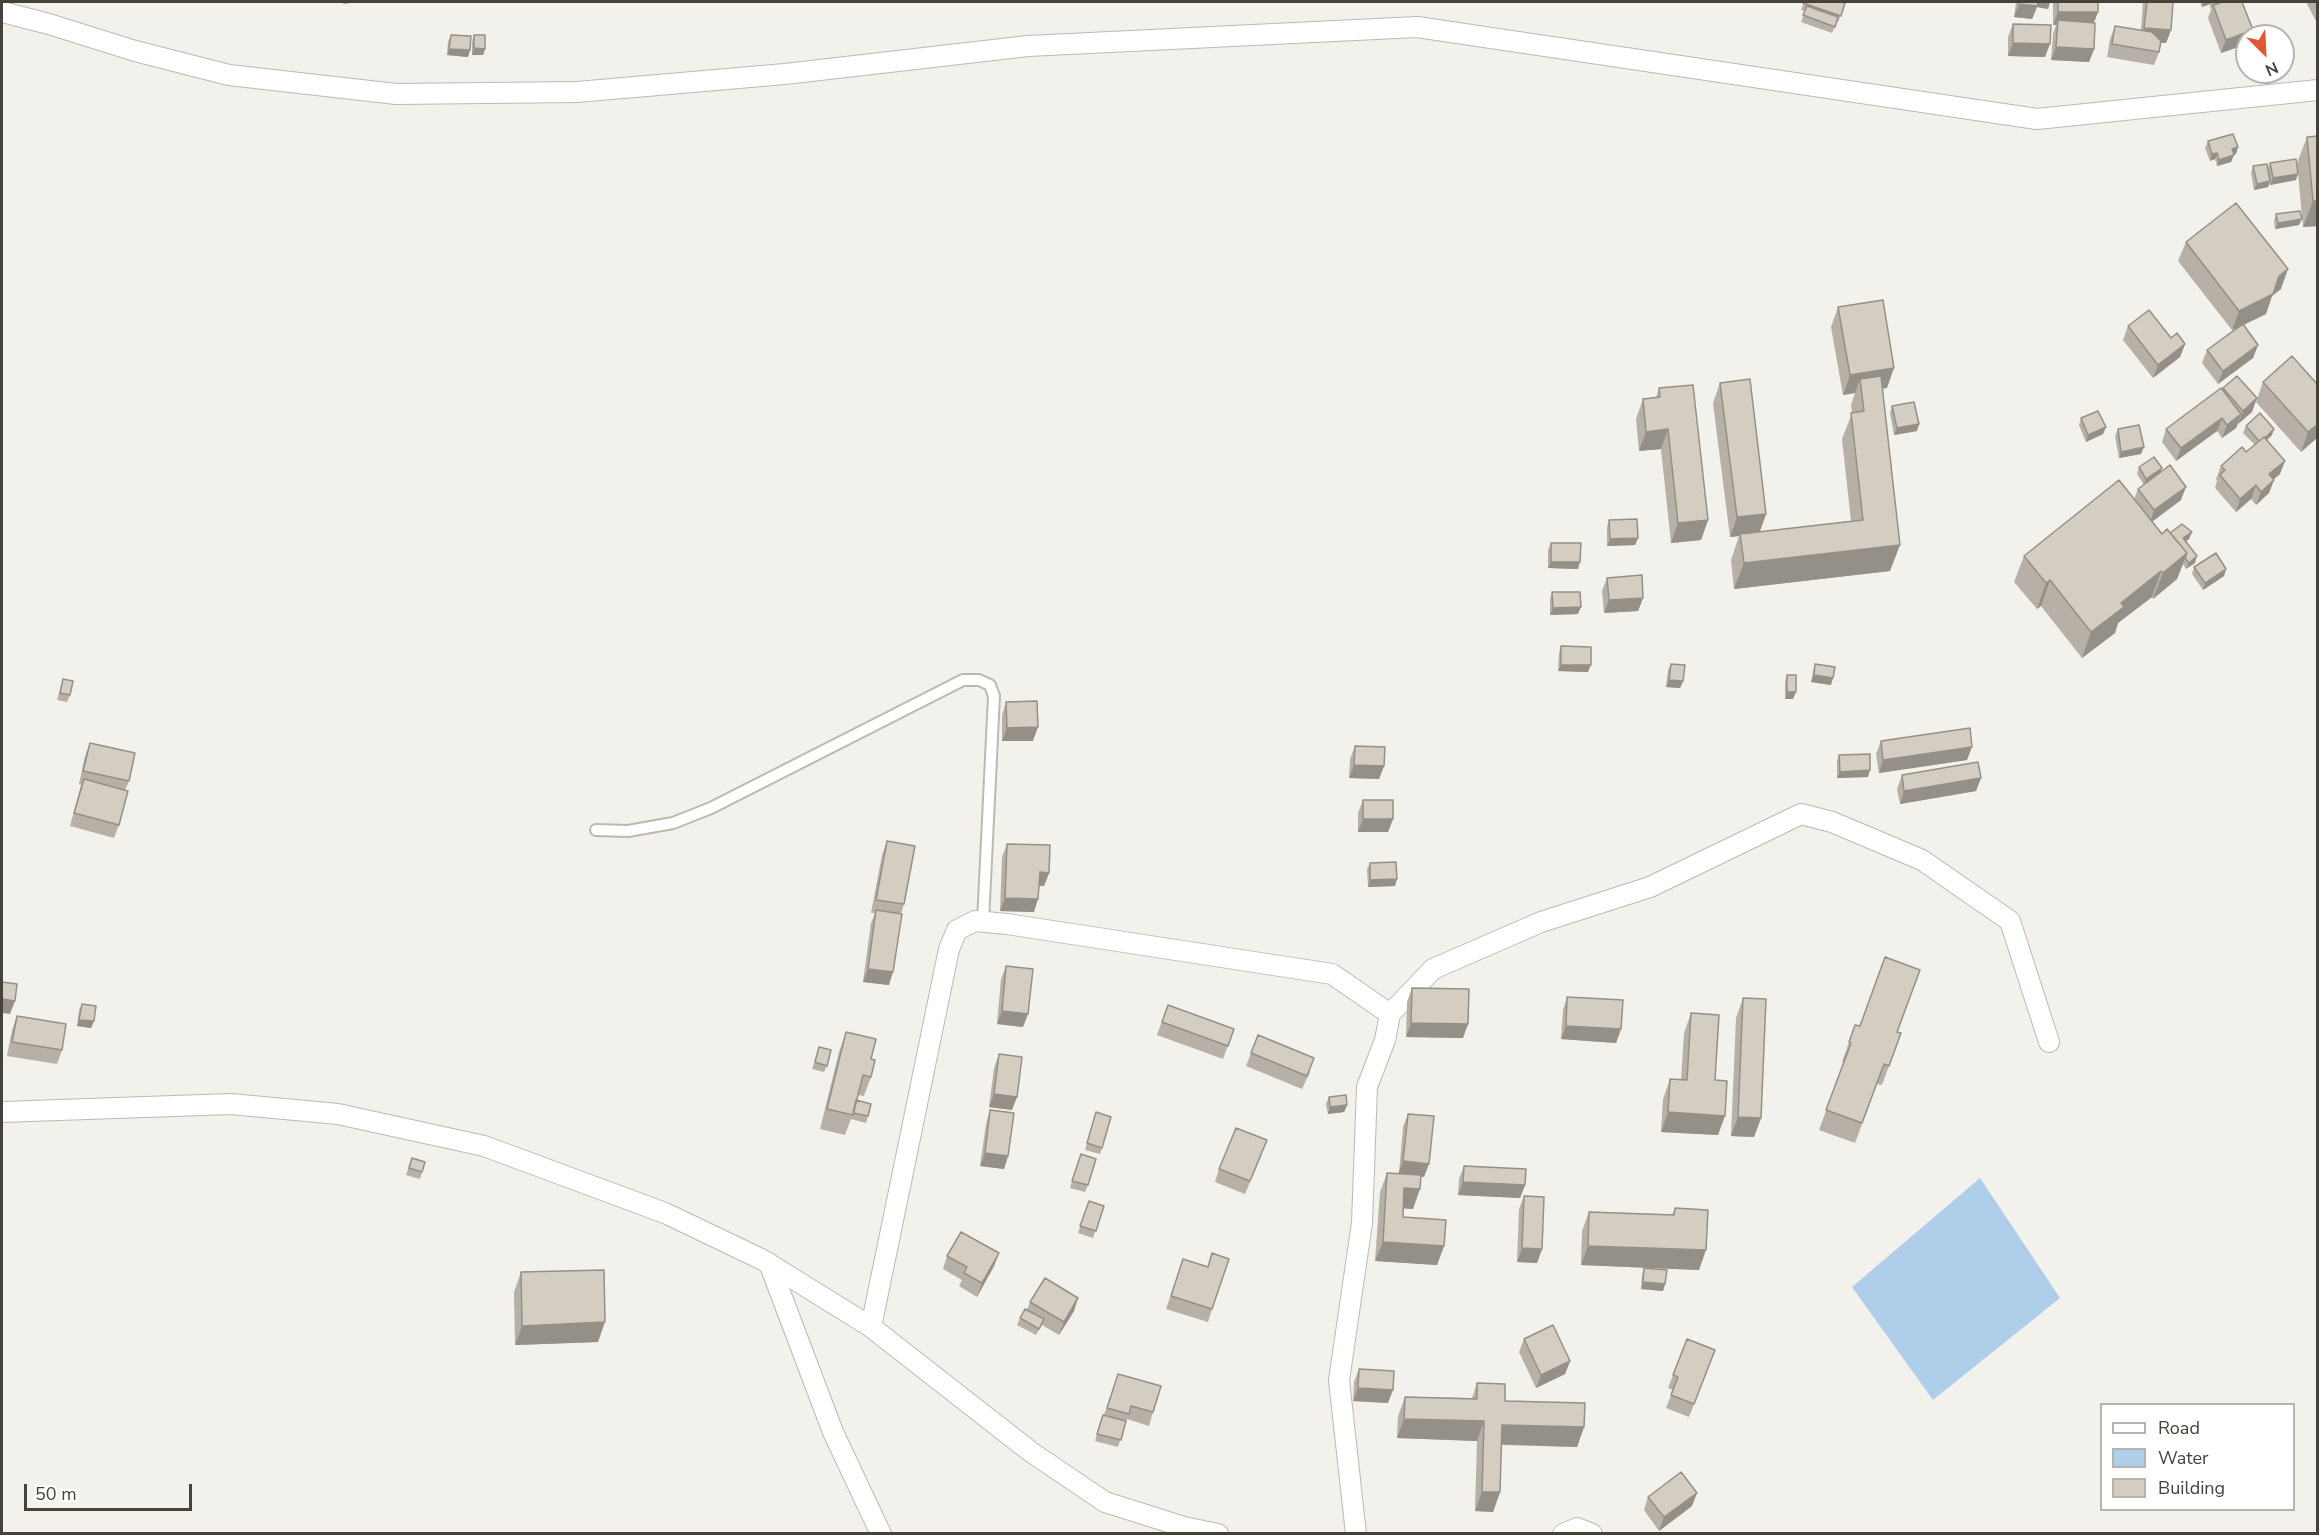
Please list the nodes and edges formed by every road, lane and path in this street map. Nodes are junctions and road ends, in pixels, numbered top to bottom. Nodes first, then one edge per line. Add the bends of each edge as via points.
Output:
1 (2, 12) edge
2 (2318, 90) edge
3 (596, 830) dead end
4 (983, 922) junction
5 (1390, 1014) junction
6 (2049, 1042) dead end
7 (2, 1112) edge
8 (769, 1263) junction
9 (871, 1327) junction
10 (881, 1533) edge
11 (1218, 1533) edge
12 (1356, 1533) edge
13 (1563, 1533) edge
14 (1592, 1533) edge

1 - 2 street via 229,75 396,94 577,92 785,75 1028,46 1417,27 2037,119
3 - 4 lane via 627,831 673,823 751,789 963,680 979,680 990,685 994,696
4 - 5 street via 1332,974
4 - 9 street via 975,921 957,930 949,950
5 - 6 street via 1433,969 1541,922 1650,887 1801,814 1832,822 1922,860 2010,921
5 - 12 street via 1385,1040 1367,1087 1362,1223 1339,1380
7 - 8 street via 231,1104 338,1114 484,1146 665,1213
8 - 9 street
8 - 10 street via 833,1432
9 - 11 street via 1031,1452 1105,1502 1184,1527
13 - 14 street via 1577,1528

